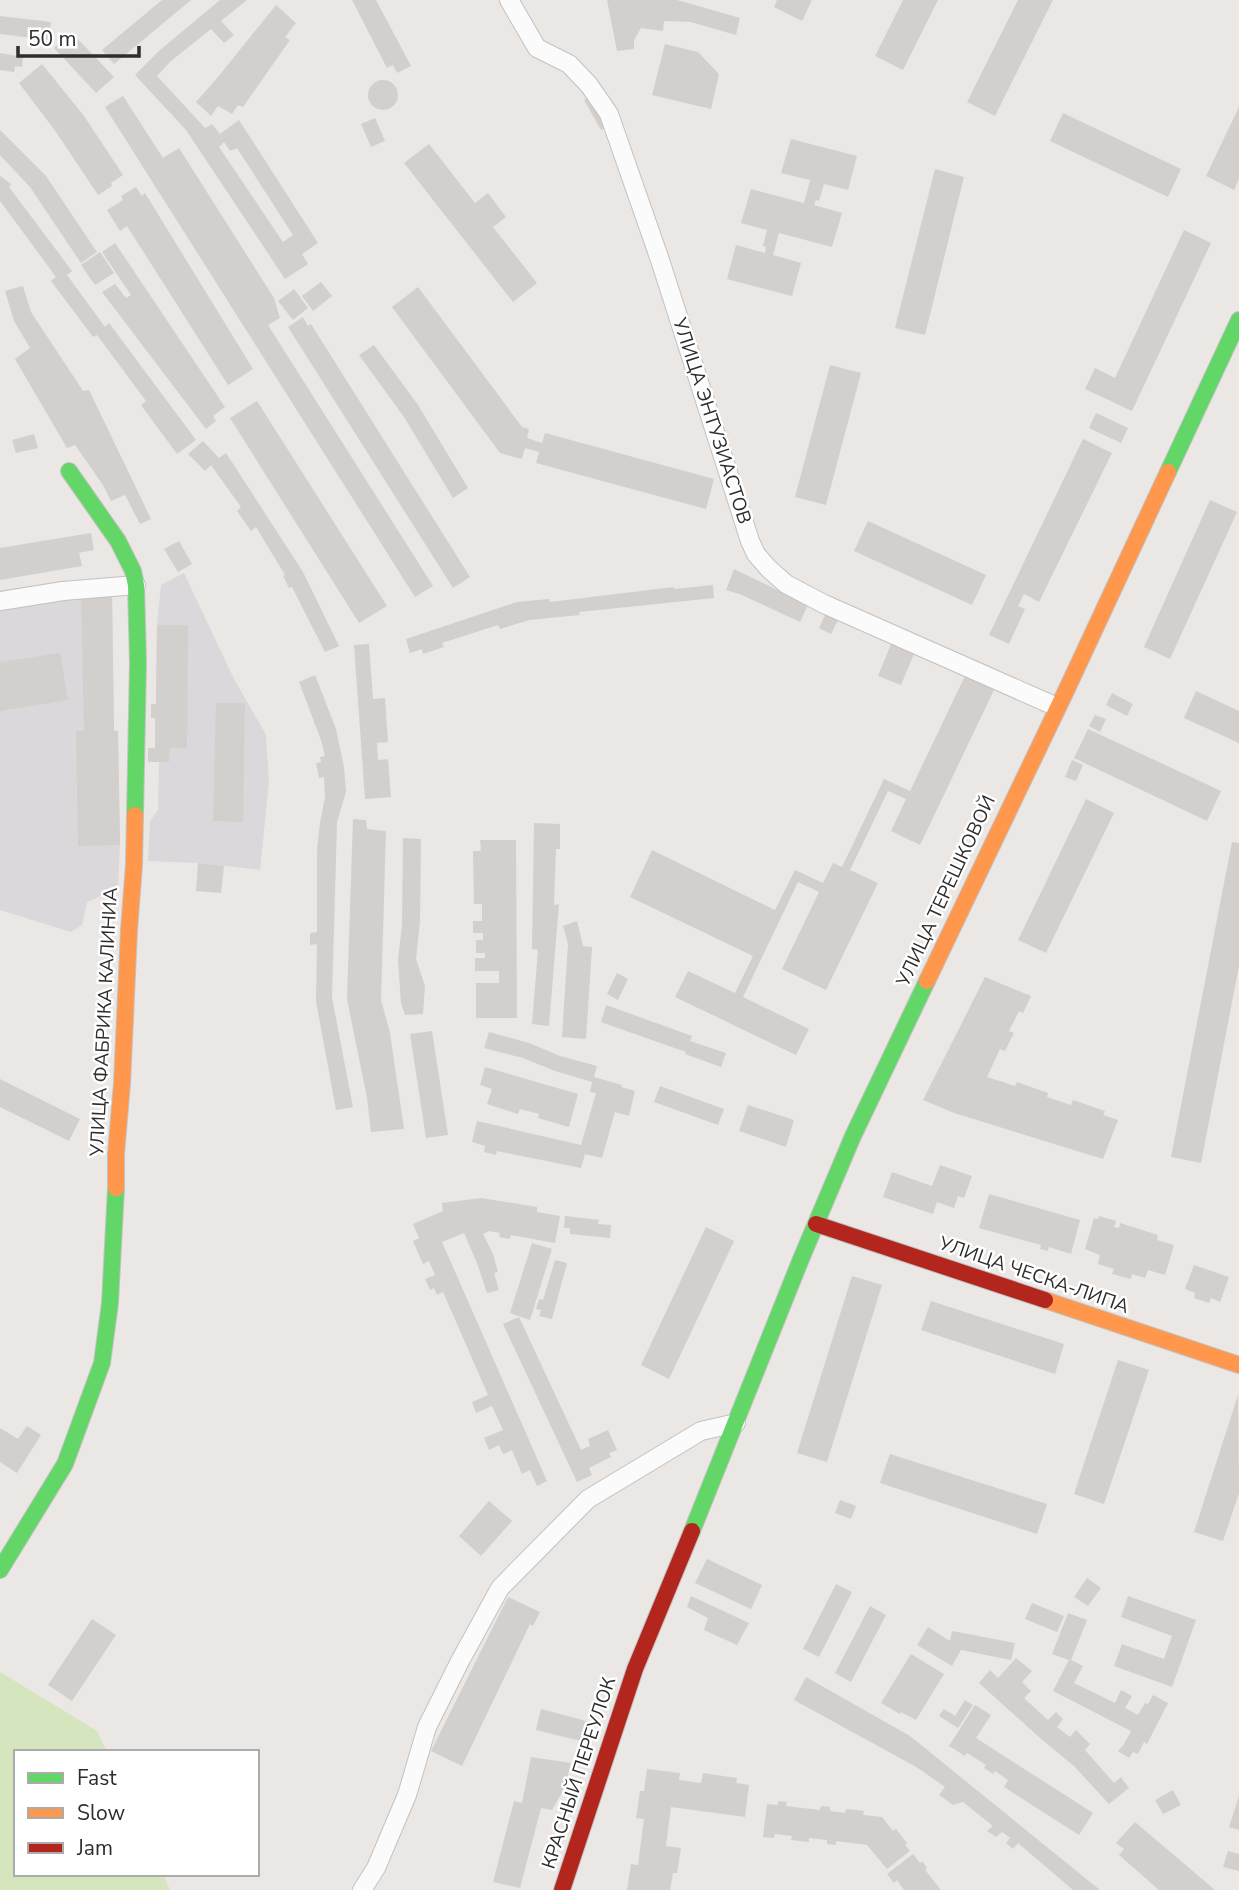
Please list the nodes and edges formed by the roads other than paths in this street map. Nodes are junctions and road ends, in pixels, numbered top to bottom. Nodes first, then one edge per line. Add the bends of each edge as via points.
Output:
1 (509, 0) edge
2 (1239, 320) edge
3 (69, 471) dead end
4 (135, 585) junction
5 (0, 601) edge
6 (1056, 707) junction
7 (816, 1224) junction
8 (1239, 1365) edge
9 (736, 1423) junction
10 (708, 1489) joint
11 (0, 1570) edge
12 (362, 1890) edge
13 (562, 1890) edge

1 - 6 street, УЛИЦА ЭНТУЗИАСТОВ via 537,47 569,64 609,114 756,554 786,584 824,604
2 - 6 main road, УЛИЦА ТЕРЕШКОВОЙ
3 - 4 main road, УЛИЦА ФАБРИКА КАЛИНИА via 121,545
4 - 5 street
4 - 11 main road, УЛИЦА ФАБРИКА КАЛИНИА via 134,866 116,1203 102,1363 65,1464
6 - 7 main road, УЛИЦА ТЕРЕШКОВОЙ
7 - 8 main road, УЛИЦА ЧЕСКА-ЛИПА
7 - 9 main road, УЛИЦА ТЕРЕШКОВОЙ
9 - 10 main road, УЛИЦА ТЕРЕШКОВОЙ
9 - 12 street via 701,1431 588,1499 499,1588 427,1727 407,1795
10 - 13 main road, КРАСНЫЙ ПЕРЕУЛОК via 635,1669

